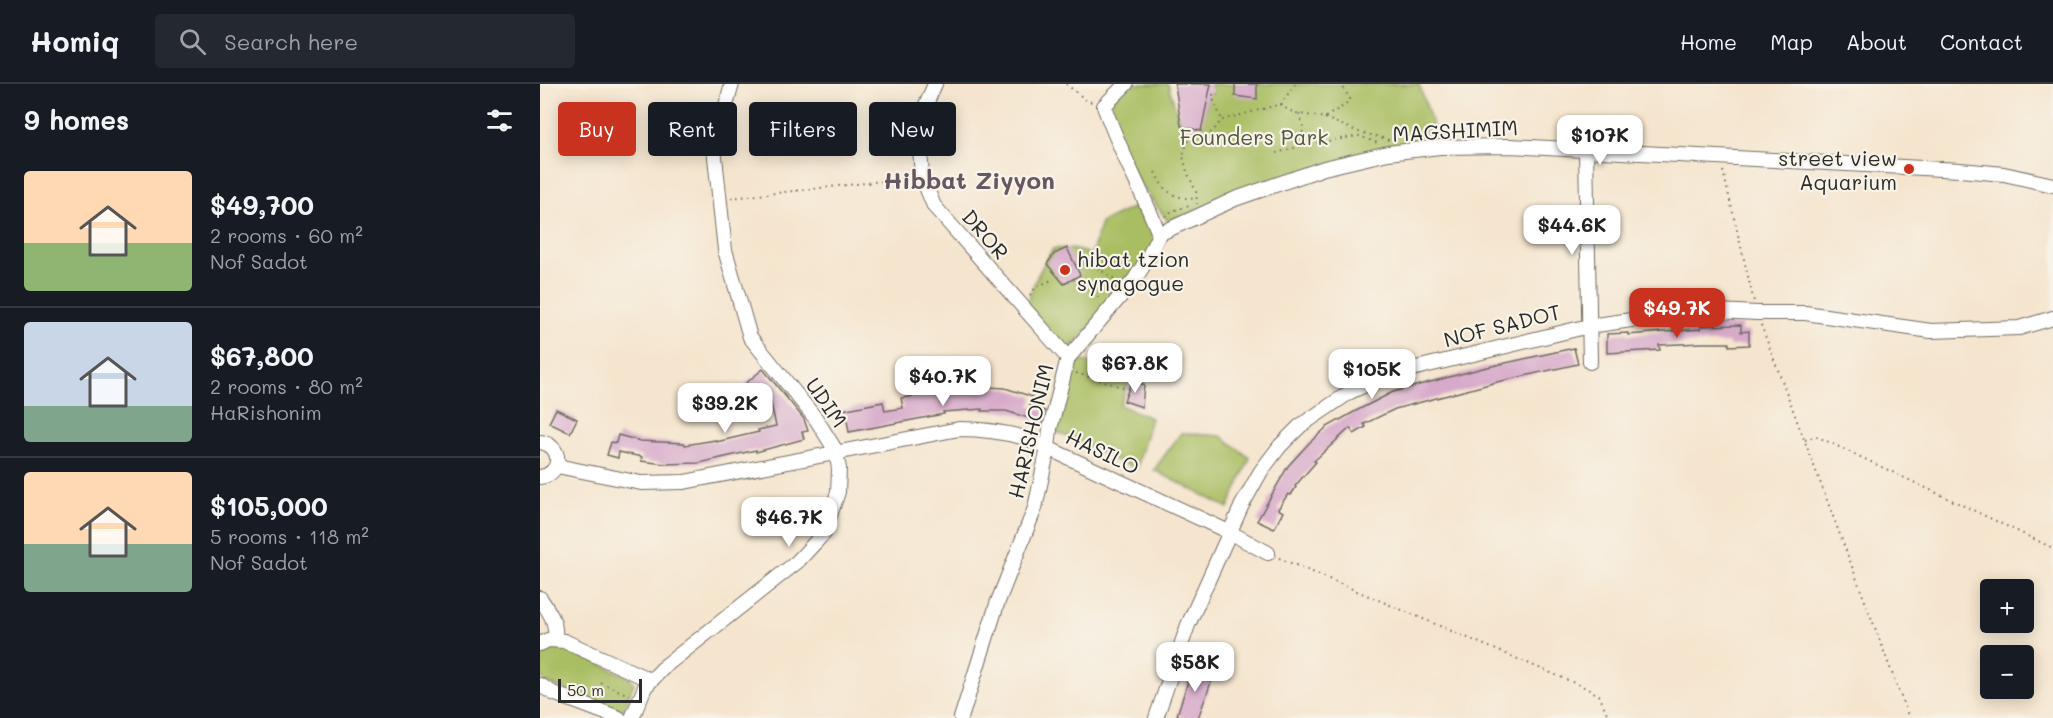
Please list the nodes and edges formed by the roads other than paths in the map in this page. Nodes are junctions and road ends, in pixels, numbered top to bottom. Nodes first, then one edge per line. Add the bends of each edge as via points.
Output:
1 (732, 84) edge
2 (935, 84) edge
3 (1126, 84) edge
4 (1586, 150) junction
5 (2053, 185) edge
6 (1159, 234) junction
7 (2053, 318) edge
8 (1589, 326) junction
9 (1590, 362) dead end
10 (1067, 364) junction
11 (540, 441) edge
12 (1048, 448) junction
13 (836, 451) junction
14 (557, 466) junction
15 (540, 477) edge
16 (1229, 532) junction
17 (1268, 553) road end
18 (540, 598) edge
19 (555, 640) junction
20 (540, 644) edge
21 (650, 680) junction
22 (540, 685) edge
23 (619, 718) edge
24 (632, 718) edge
25 (961, 718) edge
26 (1156, 718) edge

1 - 13 street, UDIM via 714,148 725,250 750,337 802,400
2 - 10 street, DROR via 924,110 920,148 922,177 934,206 1024,308
3 - 6 street via 1104,106
4 - 5 street, MAGSHIMIM via 1960,170 2004,174
4 - 6 street, MAGSHIMIM via 1440,147 1388,153 1324,168 1234,199
4 - 8 street
6 - 10 street, HARISHONIM via 1128,287
7 - 8 street, NOF SADOT via 2019,328 1931,331 1805,313 1718,311
8 - 9 street
8 - 16 street, NOF SADOT via 1404,371 1350,392 1300,426 1280,446 1261,471
10 - 12 street, HARISHONIM
11 - 14 street via 556,450
12 - 13 street, HASILO via 1004,432 959,429
12 - 16 street, HASILO
12 - 25 street, HARISHONIM via 1035,508 997,604
13 - 14 street, HASILO via 712,477 663,483 626,481
13 - 21 street, UDIM via 838,492 824,533 797,562
14 - 15 street via 548,476
16 - 17 street, HASILO
16 - 26 street, NOF SADOT via 1188,625
18 - 19 street via 555,621
19 - 20 street
19 - 21 street
21 - 24 street, UDIM
22 - 23 street

